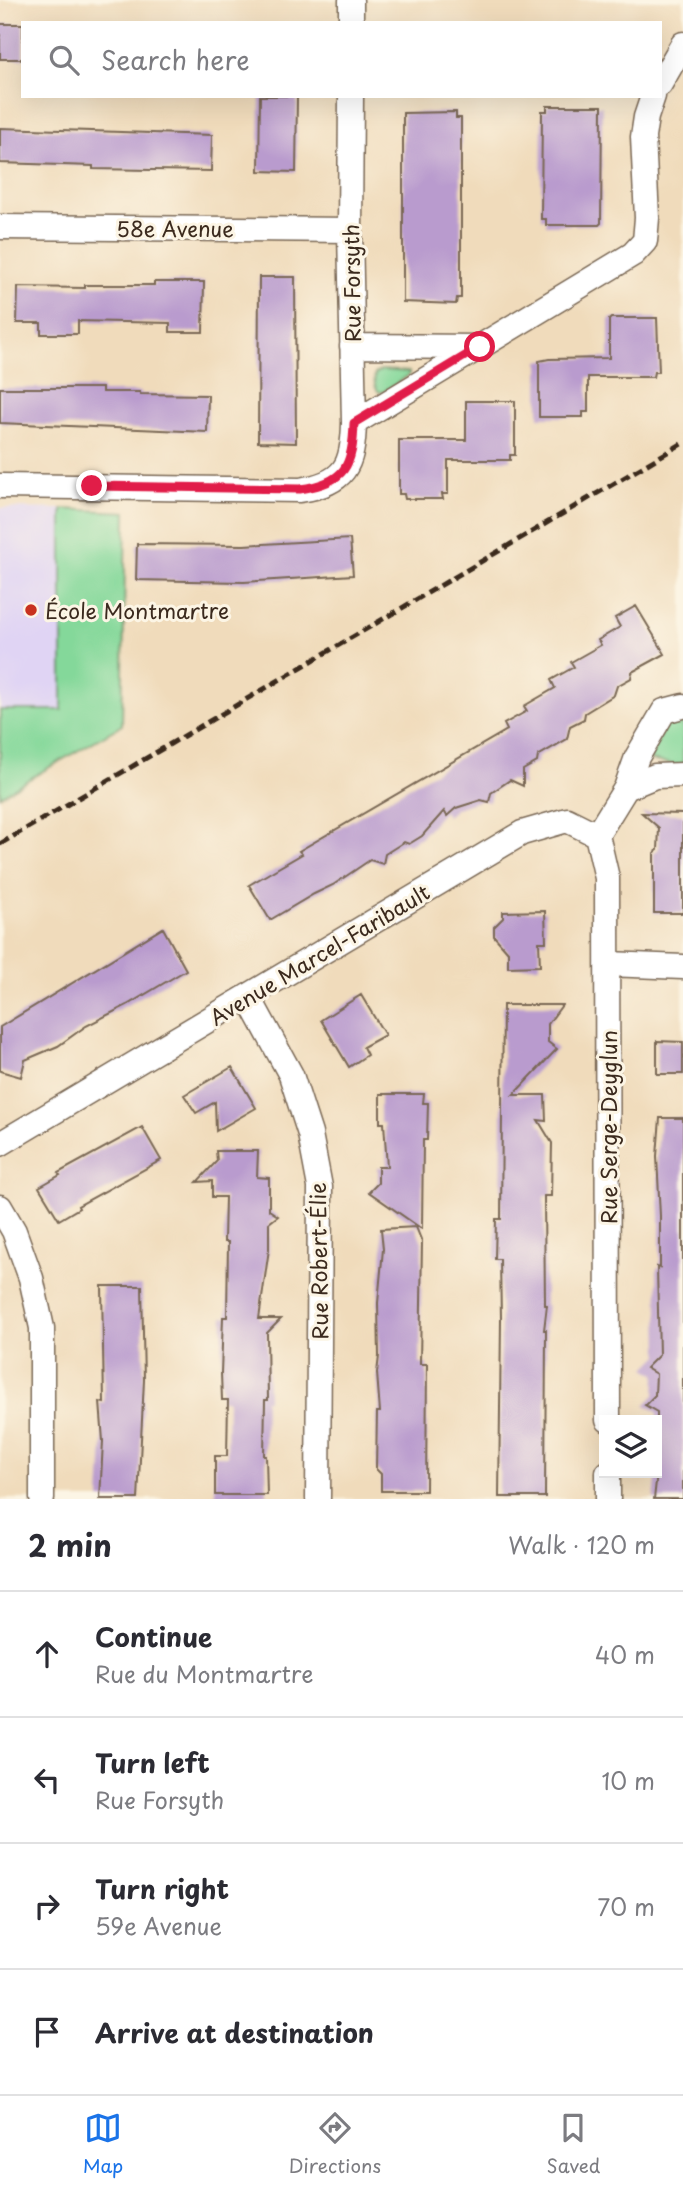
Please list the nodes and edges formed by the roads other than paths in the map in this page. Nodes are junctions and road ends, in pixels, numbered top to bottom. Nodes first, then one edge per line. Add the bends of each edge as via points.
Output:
1 (351, 0) edge
2 (351, 21) edge
3 (683, 44) edge
4 (662, 81) edge
5 (351, 98) edge
6 (652, 98) edge
7 (0, 227) edge
8 (350, 230) junction
9 (352, 346) junction
10 (480, 347) junction
11 (354, 423) junction
12 (0, 486) edge
13 (683, 706) edge
14 (683, 775) edge
15 (626, 788) junction
16 (597, 835) junction
17 (608, 964) junction
18 (683, 967) edge
19 (248, 996) junction
20 (0, 1144) edge
21 (0, 1207) edge
22 (608, 1415) edge
23 (608, 1478) edge
24 (42, 1499) edge
25 (318, 1499) edge
26 (608, 1499) edge

1 - 2 street
3 - 4 street
5 - 8 street, Rue Forsyth
6 - 10 street via 643,137 645,241 633,254
7 - 8 street, 58e Avenue
8 - 9 street, Rue Forsyth
9 - 10 street
9 - 11 street, Rue Forsyth
10 - 11 street
11 - 12 street, Rue Forsyth via 347,468 320,487
13 - 15 street via 664,711 637,757
14 - 15 street via 655,776
15 - 16 street
16 - 17 street, Rue Serge-Deyglun via 607,877
16 - 19 street, Avenue Marcel-Faribault via 567,820 522,834
17 - 18 street
17 - 22 street, Rue Serge-Deyglun
19 - 20 street, Avenue Marcel-Faribault
19 - 25 street, Rue Robert-Élie via 291,1075 310,1134 320,1187
21 - 24 street via 31,1278 42,1328
23 - 26 street

